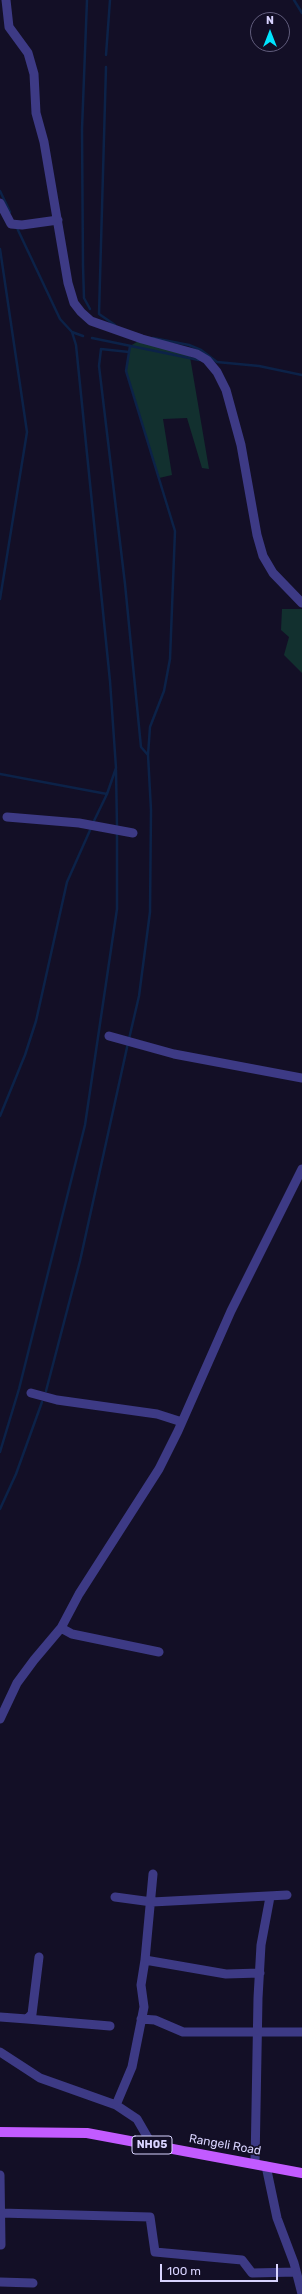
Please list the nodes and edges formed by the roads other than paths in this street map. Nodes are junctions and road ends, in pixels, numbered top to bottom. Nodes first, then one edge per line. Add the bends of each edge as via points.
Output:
1 (6, 0) edge
2 (0, 203) edge
3 (58, 220) junction
4 (302, 603) edge
5 (7, 817) dead end
6 (133, 833) dead end
7 (109, 1036) dead end
8 (302, 1078) edge
9 (302, 1169) edge
10 (31, 1393) dead end
11 (182, 1422) junction
12 (61, 1628) junction
13 (159, 1652) dead end
14 (0, 1719) edge
15 (153, 1874) dead end
16 (287, 1895) dead end
17 (115, 1897) dead end
18 (270, 1897) junction
19 (152, 1902) junction
20 (39, 1957) dead end
21 (145, 1960) junction
22 (260, 1973) junction
23 (0, 2017) edge
24 (27, 2019) junction
25 (141, 2019) junction
26 (110, 2026) dead end
27 (258, 2031) junction
28 (302, 2032) edge
29 (0, 2052) edge
30 (116, 2105) junction
31 (0, 2132) edge
32 (152, 2145) junction
33 (255, 2164) junction
34 (266, 2166) junction
35 (302, 2173) edge
36 (0, 2175) edge
37 (0, 2213) edge
38 (1, 2245) dead end
39 (296, 2272) junction
40 (0, 2282) edge
41 (33, 2283) dead end
42 (302, 2294) edge

1 - 3 street via 9,27 28,53 34,74 36,113
2 - 3 street via 11,224
3 - 4 street via 68,283 74,302 81,312 91,321 104,327 197,354 218,372 226,390 241,445 263,556 273,573
5 - 6 street via 79,823
7 - 8 street via 174,1054
9 - 11 street via 231,1311
10 - 11 street via 57,1400 157,1414
11 - 12 street via 159,1469 79,1594
12 - 13 street via 72,1634
12 - 14 street via 21,1677
15 - 19 street
16 - 18 street
17 - 19 street
18 - 19 street
18 - 22 street via 261,1945
19 - 21 street
20 - 24 street via 32,2014
21 - 22 street via 226,1974
21 - 25 street via 140,1985 144,2007
22 - 27 street
23 - 24 street
24 - 26 street
25 - 27 street via 155,2020 183,2032
25 - 30 street via 132,2067
27 - 28 street
27 - 33 street
29 - 30 street via 40,2078
30 - 32 street via 137,2119
31 - 32 main road, Rangeli Road / NH05 via 87,2133
32 - 33 main road, Rangeli Road / NH05
33 - 34 main road, Rangeli Road / NH05
34 - 35 main road, Rangeli Road / NH05
34 - 39 street via 277,2218
36 - 37 street
37 - 38 street
37 - 39 street via 150,2217 155,2252 242,2260 252,2273
39 - 42 street
40 - 41 street

